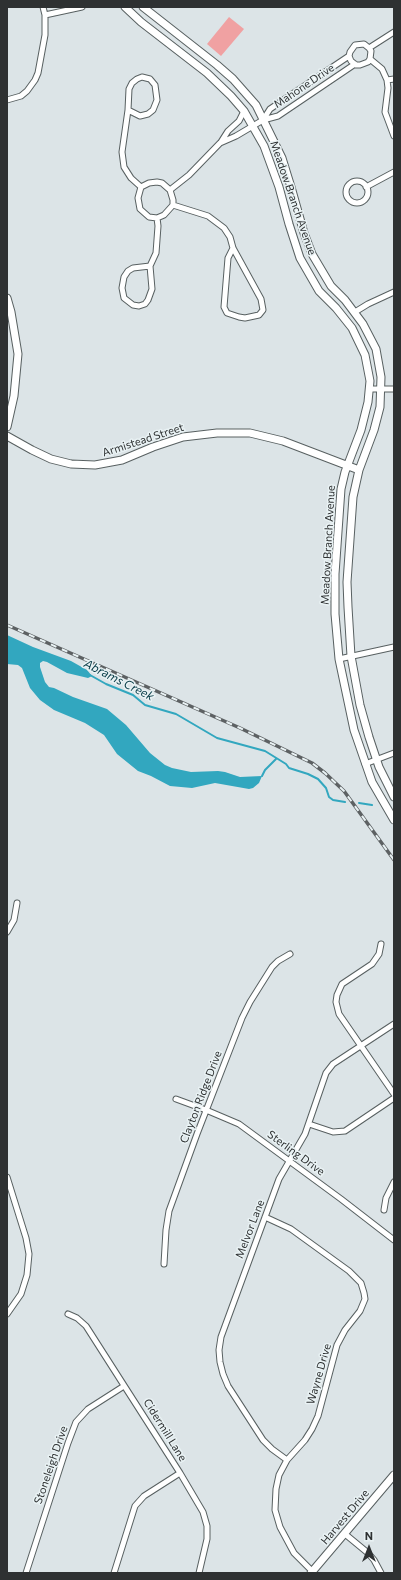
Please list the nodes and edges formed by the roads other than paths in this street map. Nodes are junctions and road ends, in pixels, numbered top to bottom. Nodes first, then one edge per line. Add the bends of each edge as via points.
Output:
1 (43, 7) edge
2 (82, 7) edge
3 (125, 7) edge
4 (143, 7) edge
5 (45, 15) junction
6 (394, 32) edge
7 (369, 48) junction
8 (349, 56) junction
9 (370, 59) junction
10 (355, 64) junction
11 (394, 79) edge
12 (388, 80) junction
13 (7, 100) edge
14 (128, 110) junction
15 (244, 111) junction
16 (263, 120) junction
17 (252, 126) junction
18 (394, 136) edge
19 (220, 143) junction
20 (394, 172) edge
21 (141, 187) junction
22 (366, 187) junction
23 (170, 190) junction
24 (173, 205) junction
25 (157, 218) junction
26 (233, 248) junction
27 (150, 266) junction
28 (394, 292) edge
29 (7, 298) edge
30 (355, 312) junction
31 (370, 389) junction
32 (382, 389) junction
33 (394, 389) edge
34 (7, 427) edge
35 (7, 436) edge
36 (348, 465) junction
37 (359, 470) junction
38 (394, 647) edge
39 (352, 656) junction
40 (339, 659) junction
41 (394, 753) edge
42 (377, 759) junction
43 (365, 764) junction
44 (394, 797) edge
45 (394, 820) edge
46 (17, 903) dead end
47 (7, 932) edge
48 (381, 944) dead end
49 (290, 954) dead end
50 (394, 1024) edge
51 (361, 1046) junction
52 (394, 1094) edge
53 (394, 1098) edge
54 (176, 1099) dead end
55 (206, 1110) junction
56 (309, 1124) junction
57 (290, 1161) junction
58 (7, 1176) edge
59 (394, 1182) edge
60 (13, 1196) junction
61 (7, 1198) edge
62 (384, 1210) dead end
63 (265, 1217) junction
64 (394, 1240) edge
65 (164, 1264) dead end
66 (7, 1314) edge
67 (68, 1314) dead end
68 (124, 1386) junction
69 (287, 1460) junction
70 (180, 1473) junction
71 (394, 1475) edge
72 (345, 1534) junction
73 (312, 1572) edge
74 (26, 1573) edge
75 (114, 1573) edge
76 (199, 1573) edge
77 (381, 1573) edge

1 - 5 street
2 - 5 street
3 - 15 main road, Meadow Branch Avenue via 212,77
4 - 16 main road, Meadow Branch Avenue via 232,79 256,105
5 - 13 street via 45,35 35,80 27,91
6 - 7 street
7 - 8 street, Mahone Drive via 364,44 355,45
7 - 9 street
8 - 10 street
8 - 16 street, Mahone Drive via 270,109
9 - 10 street, Mahone Drive via 364,64
9 - 12 street via 382,69
10 - 16 street, Mahone Drive via 278,116
11 - 12 street
12 - 18 street via 385,112
14 - 14 street via 129,89 132,83 142,77 150,79 157,90 153,110 140,116
14 - 21 street via 122,152 124,167
15 - 17 main road, Meadow Branch Avenue
15 - 19 street
16 - 17 street, Mahone Drive
16 - 30 main road, Meadow Branch Avenue via 282,158 310,249 331,286
17 - 19 street, Mahone Drive
17 - 31 main road, Meadow Branch Avenue via 270,162 300,258 319,291 348,322 360,343 368,367
19 - 23 street, Mahone Drive via 189,175
20 - 22 street
21 - 23 street via 149,182 157,182
21 - 25 street via 138,198 140,209 149,217
22 - 22 street via 367,195 361,202 347,198 346,190 351,182 359,181
23 - 24 street
24 - 25 street via 164,215
24 - 26 street via 217,221 230,237
25 - 27 street via 156,253
26 - 26 street via 261,299 263,310 259,315 239,317 227,313 224,307 228,258
27 - 27 street via 133,268 124,277 124,298 133,305 139,306 148,300 152,289
28 - 30 street
29 - 34 main road via 16,338 18,362
30 - 32 main road, Meadow Branch Avenue via 376,349
31 - 32 street
31 - 36 main road, Meadow Branch Avenue via 366,415
32 - 33 street
32 - 37 main road, Meadow Branch Avenue via 376,423
35 - 36 main road, Armistead Street via 51,459 81,466 122,460 153,446 183,437 235,432 264,436
36 - 37 main road, Armistead Street
36 - 40 main road, Meadow Branch Avenue via 341,489 335,574
37 - 39 main road, Meadow Branch Avenue via 352,505 347,582
38 - 39 street
39 - 40 street
39 - 42 main road, Meadow Branch Avenue via 360,705
40 - 43 main road, Meadow Branch Avenue via 350,716
41 - 42 street
42 - 43 street
42 - 44 main road, Meadow Branch Avenue
43 - 45 main road, Meadow Branch Avenue via 372,782
46 - 47 street via 14,920
48 - 51 street via 379,954 372,964 346,982 337,995 336,1006 339,1014
49 - 55 street, Clayton Ridge Drive via 272,967 250,1002
50 - 51 street, Melvor Lane
51 - 52 street
51 - 56 street, Melvor Lane via 328,1069
53 - 56 street via 345,1131 333,1132
54 - 55 street, Sterling Drive
55 - 57 street, Sterling Drive via 239,1124
55 - 65 street, Clayton Ridge Drive via 169,1211
56 - 57 street, Melvor Lane via 301,1144
57 - 63 street, Melvor Lane via 279,1180
57 - 64 street, Sterling Drive
58 - 60 street
59 - 62 street via 386,1198
60 - 61 street
60 - 66 street via 29,1254 27,1275 21,1294
63 - 69 street, Melvor Lane via 222,1331 220,1356 225,1381 258,1435
63 - 69 street, Wayne Drive via 291,1229 349,1271 361,1283 364,1293 360,1311 337,1345 318,1416 305,1440
67 - 68 street, Cidermill Lane via 78,1318 86,1326
68 - 70 street, Cidermill Lane
68 - 74 street, Stoneleigh Drive via 88,1409 76,1422
69 - 73 street, Wayne Drive via 279,1475 274,1502 278,1521 294,1553
70 - 75 street via 144,1496 135,1506
70 - 76 street, Cidermill Lane via 205,1517 207,1526 207,1542
71 - 72 main road, Harvest Drive
72 - 73 main road, Harvest Drive
72 - 77 street via 368,1553

